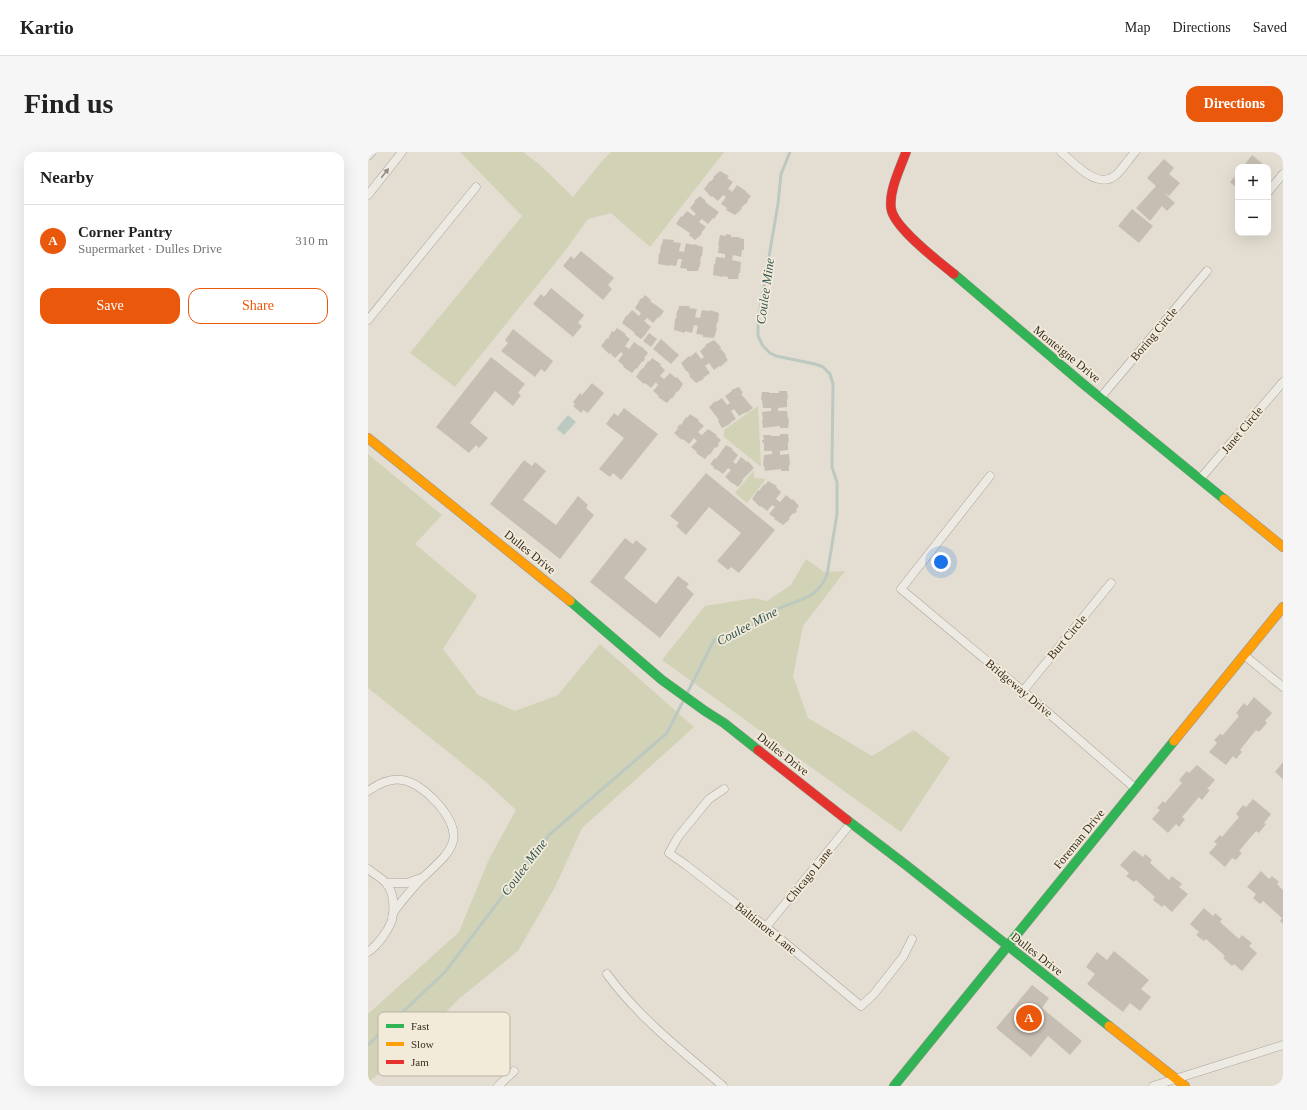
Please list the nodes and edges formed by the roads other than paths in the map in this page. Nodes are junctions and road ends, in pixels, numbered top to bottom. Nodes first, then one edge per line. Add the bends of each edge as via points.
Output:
1 (372, 152) edge
2 (402, 152) edge
3 (906, 152) edge
4 (1061, 152) edge
5 (1135, 152) edge
6 (368, 156) edge
7 (1283, 174) edge
8 (476, 187) dead end
9 (1271, 188) edge
10 (368, 195) edge
11 (1207, 271) dead end
12 (368, 320) edge
13 (1283, 382) edge
14 (1101, 397) junction
15 (368, 438) edge
16 (990, 476) dead end
17 (1200, 479) junction
18 (1283, 547) edge
19 (1111, 584) dead end
20 (1283, 607) edge
21 (1244, 656) junction
22 (1283, 687) edge
23 (1022, 691) junction
24 (724, 789) dead end
25 (1136, 789) junction
26 (368, 791) edge
27 (851, 823) junction
28 (368, 870) edge
29 (422, 877) junction
30 (387, 883) junction
31 (393, 914) junction
32 (766, 927) junction
33 (912, 939) dead end
34 (1008, 946) junction
35 (368, 952) edge
36 (607, 974) dead end
37 (1283, 1045) edge
38 (514, 1071) dead end
39 (510, 1075) edge
40 (509, 1076) edge
41 (1176, 1078) junction
42 (498, 1086) edge
43 (723, 1086) edge
44 (894, 1086) edge
45 (1153, 1086) edge
46 (1185, 1086) edge

1 - 6 street
10 -> 2 street
3 - 14 street, Monteigne Drive via 891,200 892,213 898,223 1016,328
4 - 5 street via 1091,177 1107,180 1116,175
7 - 9 street
8 - 12 street
11 - 14 street, Boring Circle
13 - 17 street, Janet Circle
14 - 17 street, Monteigne Drive
15 - 27 street, Dulles Drive via 567,598 662,680 724,723
16 - 23 street, Bridgeway Drive via 901,589
17 - 18 street, Monteigne Drive
19 - 23 street, Burt Circle
20 - 21 street, Foreman Drive
21 - 22 street
21 - 25 street, Foreman Drive
23 - 25 street, Bridgeway Drive
24 - 32 street, Baltimore Lane via 709,799 678,837 669,853
25 - 34 street, Foreman Drive
26 - 29 street via 381,783 407,780 428,794 449,818 454,832 450,848
27 - 32 street, Chicago Lane
27 - 34 street, Dulles Drive
28 - 30 street
29 - 30 street via 406,883
29 - 31 street
30 - 31 street via 392,895
31 - 35 street via 384,935
32 - 33 street, Baltimore Lane via 861,1006 874,994 903,957
34 - 41 street, Dulles Drive
34 - 44 street, Foreman Drive
36 - 43 street via 626,998 673,1044
37 - 41 street
38 - 39 street
40 - 42 street
41 - 45 street
41 - 46 street, Dulles Drive

